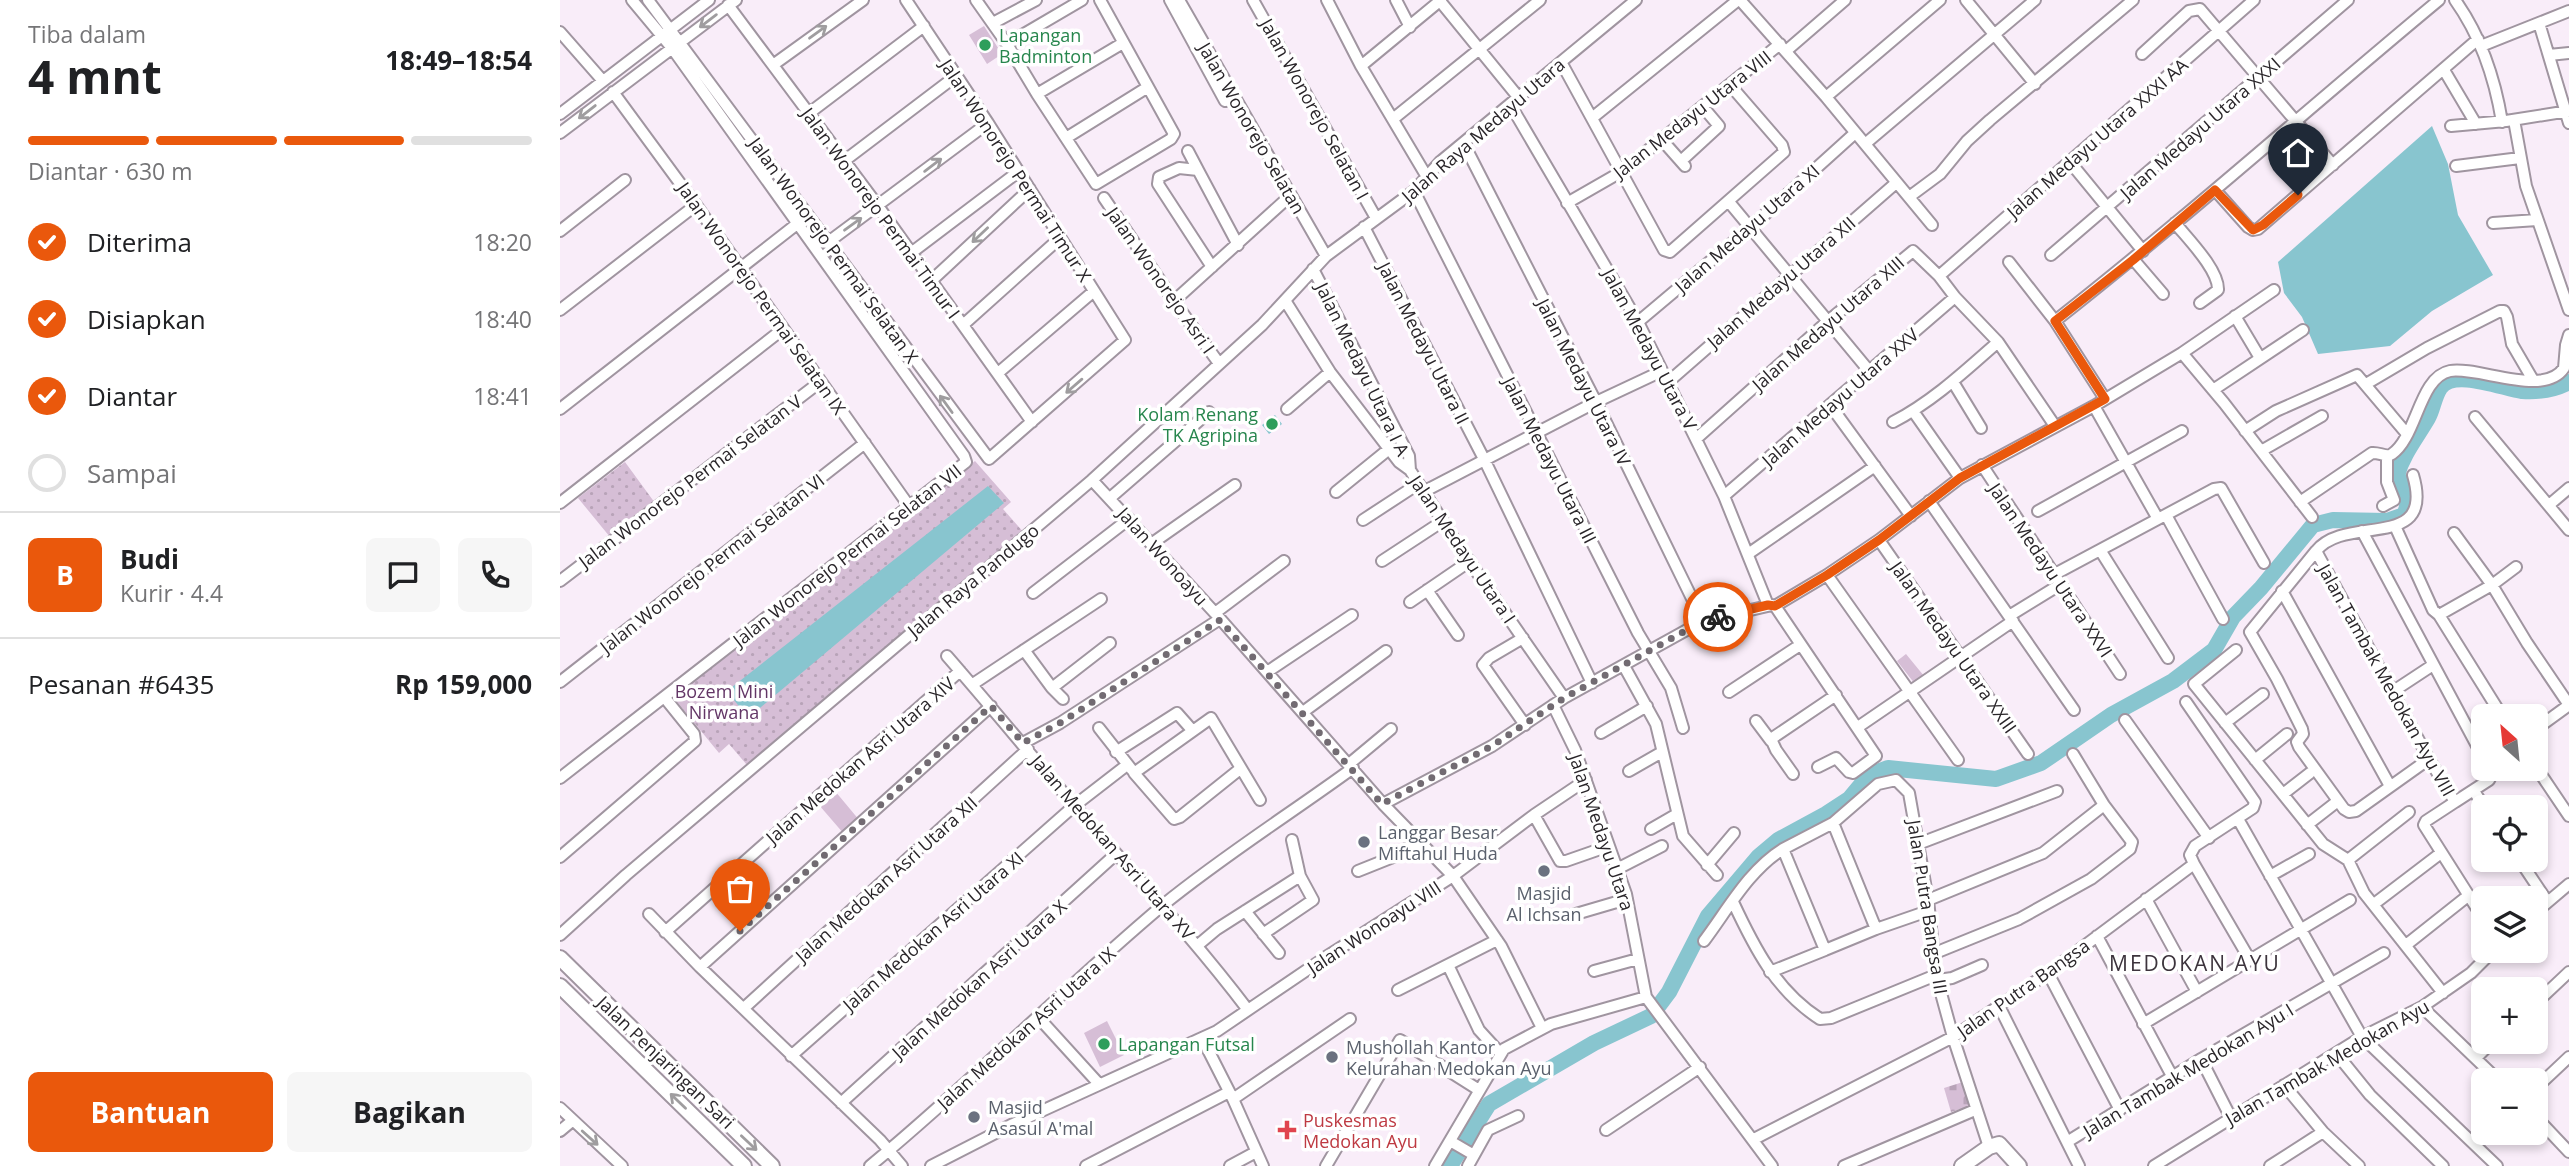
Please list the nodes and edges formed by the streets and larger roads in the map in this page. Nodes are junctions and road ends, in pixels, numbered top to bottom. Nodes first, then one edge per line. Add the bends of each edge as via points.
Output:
1 (632, 0) edge
2 (648, 0) edge
3 (709, 0) edge
4 (863, 0) edge
5 (906, 0) edge
6 (976, 0) edge
7 (1036, 0) edge
8 (1082, 0) edge
9 (1100, 0) edge
10 (1170, 0) edge
11 (1179, 0) edge
12 (1253, 0) edge
13 (1327, 0) edge
14 (1396, 0) edge
15 (1540, 0) edge
16 (1636, 0) edge
17 (1845, 0) edge
18 (1940, 0) edge
19 (1966, 0) edge
20 (2035, 0) edge
21 (2133, 0) edge
22 (2254, 0) edge
23 (2348, 0) edge
24 (2439, 0) edge
25 (2455, 0) edge
26 (1441, 1) edge
27 (1742, 1) edge
28 (732, 3) edge
29 (2569, 11) edge
30 (993, 23) junction
31 (2539, 23) junction
32 (924, 26) junction
33 (1410, 27) junction
34 (2220, 31) junction
35 (560, 32) edge
36 (667, 33) junction
37 (1994, 34) junction
38 (1123, 43) junction
39 (2480, 43) junction
40 (1007, 44) junction
41 (676, 45) junction
42 (1783, 48) junction
43 (1479, 49) junction
44 (2569, 53) edge
45 (2142, 54) dead end
46 (2549, 55) junction
47 (1561, 62) junction
48 (773, 65) junction
49 (1361, 66) junction
50 (2444, 70) junction
51 (956, 76) junction
52 (2259, 78) junction
53 (603, 81) junction
54 (2035, 84) junction
55 (1731, 86) junction
56 (1148, 87) junction
57 (613, 92) junction
58 (1037, 94) junction
59 (1826, 97) junction
60 (1225, 101) dead end
61 (1514, 101) junction
62 (1703, 107) junction
63 (560, 114) edge
64 (808, 114) junction
65 (2568, 115) edge
66 (1592, 118) junction
67 (1393, 119) junction
68 (2295, 119) junction
69 (2514, 120) junction
70 (2502, 122) junction
71 (988, 123) junction
72 (2476, 124) junction
73 (2451, 126) dead end
74 (560, 133) edge
75 (1854, 134) junction
76 (1066, 138) junction
77 (1662, 141) junction
78 (1464, 144) junction
79 (1865, 144) junction
80 (1188, 151) dead end
81 (2520, 158) junction
82 (844, 160) junction
83 (2070, 162) junction
84 (2333, 165) junction
85 (2456, 166) dead end
86 (1198, 170) junction
87 (1018, 172) junction
88 (1621, 172) junction
89 (1427, 177) junction
90 (625, 180) dead end
91 (1896, 183) junction
92 (1030, 190) junction
93 (2215, 190) junction
94 (1414, 191) junction
95 (1290, 196) junction
96 (1909, 197) junction
97 (1104, 198) dead end
98 (1729, 202) junction
99 (1567, 203) junction
100 (696, 205) junction
101 (878, 206) junction
102 (2108, 207) junction
103 (1376, 218) junction
104 (2537, 220) junction
105 (2175, 223) junction
106 (2493, 223) dead end
107 (797, 224) junction
108 (1932, 225) dead end
109 (1364, 227) junction
110 (1751, 227) junction
111 (560, 231) edge
112 (1060, 238) junction
113 (827, 243) junction
114 (1238, 244) junction
115 (2143, 251) junction
116 (911, 253) junction
117 (2051, 255) dead end
118 (1326, 256) junction
119 (2133, 260) junction
120 (2009, 262) dead end
121 (1212, 267) junction
122 (740, 268) junction
123 (1314, 269) junction
124 (1788, 275) junction
125 (1939, 276) junction
126 (931, 281) junction
127 (2274, 290) dead end
128 (1094, 291) junction
129 (2162, 294) dead end
130 (1955, 297) junction
131 (1174, 302) junction
132 (1286, 302) junction
133 (2200, 303) dead end
134 (560, 310) edge
135 (2569, 310) edge
136 (2235, 316) junction
137 (2055, 321) junction
138 (1638, 322) junction
139 (1827, 322) junction
140 (963, 325) junction
141 (783, 329) junction
142 (2303, 330) dead end
143 (2569, 335) edge
144 (1998, 342) junction
145 (2182, 353) junction
146 (2260, 358) junction
147 (1219, 362) junction
148 (1662, 371) junction
149 (1330, 372) junction
150 (1870, 372) junction
151 (998, 373) junction
152 (2533, 380) junction
153 (820, 382) junction
154 (1953, 382) junction
155 (1667, 383) junction
156 (2366, 384) junction
157 (2213, 390) junction
158 (2105, 399) junction
159 (1596, 402) junction
160 (1830, 405) junction
161 (2094, 406) junction
162 (560, 408) edge
163 (1287, 409) dead end
164 (1913, 411) junction
165 (1209, 412) dead end
166 (2322, 416) dead end
167 (2475, 417) dead end
168 (1032, 422) junction
169 (1893, 422) dead end
170 (2055, 426) junction
171 (1981, 428) dead end
172 (2182, 431) dead end
173 (2245, 431) junction
174 (1536, 434) junction
175 (2407, 435) junction
176 (1697, 438) junction
177 (865, 443) junction
178 (1389, 449) junction
179 (2261, 451) junction
180 (2387, 456) junction
181 (1484, 459) junction
182 (2125, 463) junction
183 (1875, 466) junction
184 (1982, 466) junction
185 (1410, 470) junction
186 (2413, 475) dead end
187 (1960, 478) junction
188 (1091, 480) junction
189 (1235, 485) dead end
190 (1420, 488) junction
191 (2569, 488) edge
192 (1336, 492) dead end
193 (1724, 496) junction
194 (1110, 498) junction
195 (1929, 501) junction
196 (2300, 502) junction
197 (560, 503) edge
198 (2549, 505) junction
199 (909, 506) junction
200 (2383, 506) dead end
201 (2038, 511) dead end
202 (1911, 516) junction
203 (2162, 517) junction
204 (2312, 517) dead end
205 (1129, 519) junction
206 (1363, 520) dead end
207 (1443, 522) junction
208 (2395, 526) junction
209 (2569, 530) edge
210 (2362, 531) junction
211 (2454, 533) dead end
212 (1879, 540) junction
213 (1151, 544) junction
214 (2100, 550) junction
215 (2316, 551) junction
216 (1748, 554) junction
217 (1284, 561) dead end
218 (1382, 561) dead end
219 (1470, 561) junction
220 (2264, 563) dead end
221 (2516, 568) dead end
222 (1827, 575) junction
223 (2058, 579) junction
224 (560, 581) edge
225 (2492, 585) junction
226 (1427, 590) junction
227 (2282, 591) junction
228 (1033, 593) dead end
229 (1101, 599) dead end
230 (1410, 602) dead end
231 (1772, 605) junction
232 (1352, 615) dead end
233 (2439, 615) junction
234 (1218, 617) junction
235 (2011, 619) junction
236 (2223, 619) dead end
237 (1703, 621) junction
238 (1458, 635) dead end
239 (1523, 638) junction
240 (1110, 643) dead end
241 (1800, 645) junction
242 (1024, 650) junction
243 (2236, 650) dead end
244 (1386, 651) dead end
245 (1649, 652) junction
246 (947, 656) dead end
247 (1961, 657) junction
248 (2168, 658) dead end
249 (2433, 665) junction
250 (1624, 666) junction
251 (960, 671) junction
252 (1268, 672) junction
253 (2120, 674) dead end
254 (560, 682) edge
255 (973, 684) junction
256 (1592, 684) junction
257 (1051, 687) junction
258 (1729, 692) dead end
259 (1910, 692) junction
260 (2392, 692) junction
261 (2263, 694) dead end
262 (1836, 695) junction
263 (665, 698) junction
264 (1564, 698) junction
265 (1063, 699) dead end
266 (2186, 702) dead end
267 (2494, 704) edge
268 (1553, 705) junction
269 (2569, 705) edge
270 (991, 706) junction
271 (1647, 706) junction
272 (2074, 710) dead end
273 (1303, 712) junction
274 (2125, 720) dead end
275 (2548, 720) edge
276 (1756, 721) dead end
277 (2225, 723) junction
278 (1525, 725) junction
279 (1858, 727) junction
280 (1099, 728) dead end
281 (1683, 728) dead end
282 (1391, 729) dead end
283 (1192, 730) junction
284 (1601, 733) dead end
285 (2287, 734) dead end
286 (2471, 735) edge
287 (1771, 741) junction
288 (1026, 746) junction
289 (1116, 752) junction
290 (1662, 752) junction
291 (2028, 754) dead end
292 (2073, 754) dead end
293 (2429, 759) junction
294 (1958, 760) dead end
295 (2255, 760) junction
296 (1351, 766) junction
297 (1818, 767) dead end
298 (1130, 769) junction
299 (1240, 769) junction
300 (1629, 771) dead end
301 (2310, 773) dead end
302 (1793, 774) dead end
303 (560, 778) edge
304 (1587, 780) junction
305 (2488, 781) edge
306 (2545, 781) edge
307 (2390, 786) junction
308 (2057, 791) dead end
309 (2474, 791) junction
310 (2283, 794) junction
311 (2476, 795) edge
312 (1261, 800) dead end
313 (2455, 802) junction
314 (1382, 804) junction
315 (2334, 804) dead end
316 (2104, 805) junction
317 (1074, 806) junction
318 (2409, 811) dead end
319 (1677, 814) junction
320 (1534, 815) junction
321 (2569, 816) edge
322 (2238, 820) junction
323 (1833, 823) junction
324 (2307, 825) junction
325 (1651, 830) dead end
326 (1734, 833) dead end
327 (2209, 838) junction
328 (1292, 839) dead end
329 (1418, 840) junction
330 (1918, 844) junction
331 (1609, 846) junction
332 (1662, 846) dead end
333 (1783, 849) junction
334 (1116, 854) junction
335 (2309, 854) dead end
336 (2437, 856) dead end
337 (560, 857) edge
338 (2348, 860) junction
339 (2194, 864) junction
340 (1707, 865) junction
341 (1617, 869) junction
342 (1358, 871) dead end
343 (1717, 875) dead end
344 (1300, 876) junction
345 (1453, 876) junction
346 (2270, 876) junction
347 (2569, 884) edge
348 (1627, 898) junction
349 (2146, 899) junction
350 (2464, 899) dead end
351 (2471, 899) edge
352 (2350, 900) dead end
353 (2548, 900) edge
354 (1732, 902) junction
355 (2374, 904) junction
356 (1163, 905) junction
357 (1928, 906) junction
358 (1245, 911) junction
359 (649, 914) dead end
360 (1569, 916) dead end
361 (1876, 929) junction
362 (2300, 931) junction
363 (665, 932) junction
364 (1263, 934) junction
365 (560, 935) edge
366 (2096, 936) junction
367 (1497, 940) junction
368 (1704, 941) dead end
369 (1198, 945) junction
370 (2406, 945) junction
371 (1825, 950) junction
372 (1279, 953) dead end
373 (1935, 953) junction
374 (2384, 953) dead end
375 (560, 958) edge
376 (1638, 959) junction
377 (2250, 960) junction
378 (2480, 963) edge
379 (1448, 965) junction
380 (1982, 965) dead end
381 (700, 967) junction
382 (1594, 971) dead end
383 (1770, 972) junction
384 (2048, 972) junction
385 (2569, 972) edge
386 (1937, 977) junction
387 (2332, 984) junction
388 (560, 986) edge
389 (1398, 989) dead end
390 (2197, 992) junction
391 (2548, 992) edge
392 (2443, 993) junction
393 (1647, 1000) junction
394 (1999, 1006) junction
395 (2422, 1007) junction
396 (744, 1008) junction
397 (1248, 1010) junction
398 (1038, 1017) junction
399 (1350, 1018) dead end
400 (2143, 1024) junction
401 (1542, 1028) junction
402 (1953, 1037) junction
403 (2362, 1037) junction
404 (1202, 1038) junction
405 (1500, 1053) junction
406 (2336, 1053) junction
407 (2480, 1054) edge
408 (791, 1056) junction
409 (2569, 1057) edge
410 (2476, 1058) junction
411 (2201, 1059) junction
412 (1700, 1067) junction
413 (2486, 1068) edge
414 (2172, 1076) junction
415 (2548, 1077) edge
416 (1099, 1084) junction
417 (2284, 1085) junction
418 (1479, 1090) junction
419 (1231, 1096) junction
420 (841, 1103) junction
421 (560, 1108) edge
422 (1975, 1110) junction
423 (2120, 1110) junction
424 (1518, 1116) dead end
425 (2231, 1118) junction
426 (572, 1121) junction
427 (2548, 1128) edge
428 (1606, 1130) dead end
429 (560, 1132) edge
430 (2323, 1132) junction
431 (1754, 1139) junction
432 (1452, 1142) junction
433 (2067, 1142) junction
434 (2567, 1146) edge
435 (1989, 1147) junction
436 (889, 1150) junction
437 (1256, 1152) junction
438 (1472, 1154) junction
439 (2274, 1165) edge
440 (622, 1166) edge
441 (744, 1166) edge
442 (772, 1166) edge
443 (870, 1166) edge
444 (902, 1166) edge
445 (931, 1166) edge
446 (1086, 1166) edge
447 (1230, 1166) edge
448 (1262, 1166) edge
449 (1326, 1166) edge
450 (1435, 1166) edge
451 (1468, 1166) edge
452 (1772, 1166) edge
453 (1844, 1166) edge
454 (1962, 1166) edge
455 (2020, 1166) edge
456 (2079, 1166) edge
457 (2154, 1166) edge
458 (2358, 1166) edge
459 (2443, 1166) edge
460 (2497, 1166) edge

1 - 36 street
2 - 36 street
3 - 36 street
48 -> 4 street
5 - 32 street, Jalan Wonorejo Permai Timur X
6 - 30 street
7 - 30 street
8 - 40 street
9 - 38 street
10 - 60 street
11 - 95 street, Jalan Wonorejo Selatan
12 - 103 street, Jalan Wonorejo Selatan I
13 - 49 street
14 - 33 street
15 - 43 street
16 - 47 street, Jalan Raya Medayu Utara
17 - 42 street, Jalan Medayu Utara VIII
18 - 59 street
19 - 37 street
20 - 37 street
21 - 54 street
22 - 34 street, Jalan Medayu Utara XXXI AA
23 - 52 street, Jalan Medayu Utara XXXI
24 - 68 street
25 - 39 street
26 - 33 street
26 - 43 street, Jalan Medayu Utara V
27 - 42 street
27 - 66 street
28 -> 41 street
28 - 48 street, Jalan Wonorejo Permai Timur I
29 - 31 street
30 - 40 street
31 - 39 street
31 - 46 street
32 - 51 street, Jalan Wonorejo Permai Timur X
32 - 64 street
33 - 49 street
34 - 45 street via 2194,8
34 - 52 street
34 - 83 street, Jalan Medayu Utara XXXI AA
35 - 53 street
36 - 41 street
36 - 53 street
37 - 54 street
37 - 79 street
38 - 56 street
38 - 58 street
39 - 50 street
39 - 70 street
40 - 58 street
41 - 57 street
41 - 107 street, Jalan Wonorejo Permai Selatan VII
41 - 113 street, Jalan Wonorejo Permai Selatan X
42 - 55 street, Jalan Medayu Utara VIII
42 - 59 street
43 - 61 street, Jalan Medayu Utara V
43 - 67 street
44 - 46 street
46 - 65 street
47 - 61 street, Jalan Raya Medayu Utara
47 - 66 street
48 - 64 street, Jalan Wonorejo Permai Timur I
49 - 67 street
50 - 72 street
50 - 84 street
51 - 71 street, Jalan Wonorejo Permai Timur X
51 - 82 street
52 - 68 street
52 - 102 street, Jalan Medayu Utara XXXI
53 - 63 street
54 - 96 street via 1967,141 1941,174
55 - 62 street, Jalan Medayu Utara VIII
55 - 98 street via 1785,149
56 - 76 street
56 - 76 street via 1174,134 1171,139 1096,184
57 -> 74 street
57 - 100 street, Jalan Wonorejo Permai Selatan IX
58 - 76 street
59 - 75 street
61 - 78 street, Jalan Raya Medayu Utara
61 - 99 street, Jalan Medayu Utara V
62 - 77 street, Jalan Medayu Utara VIII
62 - 77 street via 1719,126 1683,163
64 - 82 street, Jalan Wonorejo Permai Timur I
65 - 69 street
66 - 88 street
67 - 89 street
68 - 84 street
68 - 93 street
69 - 70 street
69 - 81 street
70 - 72 street
71 - 87 street, Jalan Wonorejo Permai Timur X
101 -> 71 street
72 - 73 street
75 - 79 street
75 - 110 street, Jalan Medayu Utara XI
77 - 88 street, Jalan Medayu Utara VIII
78 - 89 street, Jalan Raya Medayu Utara
78 - 159 street, Jalan Medayu Utara IV
79 - 91 street
80 - 86 street
81 - 85 street
81 - 104 street
82 - 101 street, Jalan Wonorejo Permai Timur I
83 - 102 street
83 - 125 street, Jalan Medayu Utara XXXI AA
84 - 93 street via 2253,230
86 - 114 street
86 - 121 street via 1179,168 1157,180
87 - 92 street, Jalan Wonorejo Permai Timur X
87 - 116 street
88 - 98 street via 1664,250 1670,252
88 - 99 street, Jalan Medayu Utara VIII
89 - 94 street, Jalan Raya Medayu Utara
90 - 111 street
91 - 96 street
91 - 124 street, Jalan Medayu Utara XII
92 - 112 street, Jalan Wonorejo Permai Timur X
92 -> 126 street
93 - 105 street
94 - 103 street, Jalan Raya Medayu Utara
94 - 174 street, Jalan Medayu Utara III
95 - 114 street
95 - 118 street, Jalan Wonorejo Selatan
96 - 108 street
97 - 131 street, Jalan Wonorejo Asri I
98 - 110 street
99 - 138 street, Jalan Medayu Utara V
100 - 122 street, Jalan Wonorejo Permai Selatan IX
100 - 134 street
113 -> 101 street
101 - 116 street, Jalan Wonorejo Permai Timur I
102 - 115 street
102 - 117 street, Jalan Medayu Utara XXXI
103 - 109 street, Jalan Raya Medayu Utara
104 - 106 street
104 - 135 street
105 - 115 street
105 - 133 street via 2219,285
107 - 122 street
107 - 199 street, Jalan Wonorejo Permai Selatan VII via 964,456 963,466
109 - 118 street, Jalan Raya Medayu Utara
109 - 181 street, Jalan Medayu Utara II
110 - 124 street
110 - 138 street, Jalan Medayu Utara XI
112 - 128 street, Jalan Wonorejo Permai Timur X
112 - 140 street
168 -> 113 street, Jalan Wonorejo Permai Selatan X via 986,458
114 - 121 street
115 - 119 street
116 - 126 street, Jalan Wonorejo Permai Timur I
118 - 123 street, Jalan Raya Pandugo
119 - 129 street
119 - 137 street
120 - 137 street
121 - 131 street
122 - 141 street, Jalan Wonorejo Permai Selatan IX
122 - 162 street
123 - 132 street, Jalan Raya Pandugo
123 - 185 street, Jalan Medayu Utara I A via 1409,456
124 - 139 street
124 - 155 street, Jalan Medayu Utara XII
125 - 130 street, Jalan Medayu Utara XIII
125 - 139 street, Jalan Medayu Utara XIII via 1917,253 1909,252
126 - 140 street, Jalan Wonorejo Permai Timur I
127 - 136 street
128 - 151 street
128 -> 168 street, Jalan Wonorejo Permai Timur X via 1125,340
130 - 144 street, Jalan Medayu Utara XIII
130 - 150 street, Jalan Medayu Utara XXV
131 - 147 street, Jalan Wonorejo Asri I
132 - 147 street, Jalan Raya Pandugo
132 - 149 street, Jalan Medayu Utara I
136 - 145 street
136 - 146 street
137 - 158 street
138 - 148 street, Jalan Medayu Utara V
139 - 150 street
139 - 176 street, Jalan Medayu Utara XIII
140 - 151 street, Jalan Wonorejo Permai Timur I
141 - 153 street, Jalan Wonorejo Permai Selatan IX
141 - 197 street
142 - 146 street
143 - 152 street via 2564,368 2556,376
144 - 154 street
144 - 170 street, Jalan Medayu Utara XIII
145 - 157 street
145 - 158 street
146 - 157 street
147 - 188 street, Jalan Raya Pandugo
148 - 155 street, Jalan Medayu Utara V
148 - 159 street
149 - 163 street
149 - 178 street, Jalan Medayu Utara I
150 - 160 street, Jalan Medayu Utara XXV
151 - 168 street, Jalan Wonorejo Permai Timur I
152 - 156 street via 2512,344 2507,317 2500,310
152 - 175 street via 2447,372 2432,383
153 - 177 street, Jalan Wonorejo Permai Selatan IX
153 - 224 street, Jalan Wonorejo Permai Selatan V
154 - 164 street
154 - 171 street
155 - 176 street, Jalan Medayu Utara V
156 - 173 street via 2353,376 2276,411
156 - 175 street
157 - 173 street
158 - 161 street
159 - 174 street
159 - 237 street, Jalan Medayu Utara IV
160 - 183 street
160 - 193 street, Jalan Medayu Utara XXV
161 - 170 street
161 - 182 street
164 - 169 street
164 - 187 street
165 - 194 street
166 - 179 street
167 - 198 street
170 - 184 street
172 - 182 street
173 - 179 street
174 - 181 street
174 - 245 street, Jalan Medayu Utara III
175 - 180 street
176 - 193 street, Jalan Medayu Utara V
177 - 199 street, Jalan Wonorejo Permai Selatan IX
177 - 254 street, Jalan Wonorejo Permai Selatan VI
178 - 185 street, Jalan Medayu Utara I
178 - 192 street
179 - 196 street
180 - 196 street via 2372,453
180 - 200 street via 2387,482 2393,500
181 - 190 street
181 - 256 street, Jalan Medayu Utara II
182 - 201 street
182 - 203 street
183 - 202 street
183 - 216 street
184 - 187 street
184 - 223 street, Jalan Medayu Utara XXVI
185 - 190 street, Jalan Medayu Utara I
186 - 208 street via 2415,507
187 - 195 street
188 - 194 street, Jalan Wonoayu
188 - 365 street, Jalan Raya Pandugo
189 - 213 street
190 - 206 street
190 - 207 street, Jalan Medayu Utara I
191 - 198 street
193 - 216 street, Jalan Medayu Utara V
194 - 205 street, Jalan Wonoayu
195 - 202 street
195 - 235 street
196 - 204 street
198 - 209 street
199 - 263 street, Jalan Wonorejo Permai Selatan VII
202 - 212 street
203 - 214 street
203 - 220 street via 2221,488
203 - 236 street
205 - 213 street, Jalan Wonoayu
205 - 228 street
207 - 218 street
207 - 219 street, Jalan Medayu Utara I
208 - 210 street, Jalan Tambak Medokan Ayu VIII
208 - 233 street
210 - 215 street, Jalan Tambak Medokan Ayu VIII via 2331,538
210 - 249 street
211 - 225 street
212 - 222 street
212 - 247 street, Jalan Medayu Utara XXIII
213 - 234 street, Jalan Wonoayu
214 - 223 street
214 - 248 street
215 - 227 street
215 - 260 street, Jalan Tambak Medokan Ayu VIII
216 - 231 street, Jalan Medayu Utara V
217 - 234 street, Jalan Medokan Asri Utara XII
219 - 226 street
219 - 239 street, Jalan Medayu Utara I
221 - 225 street
222 - 231 street
222 - 259 street
223 - 235 street
223 - 253 street, Jalan Medayu Utara XXVI
225 - 233 street
225 - 269 street
226 - 230 street
226 - 238 street
227 - 307 street
227 - 307 street via 2250,632 2302,729 2299,747 2349,812
229 - 242 street
231 - 237 street
231 - 241 street, Jalan Medayu Utara V
232 - 252 street
233 - 267 street
234 - 252 street, Jalan Wonoayu
234 - 288 street, Jalan Medokan Asri Utara XII
235 - 247 street
235 - 272 street
237 - 245 street
239 - 264 street, Jalan Medayu Utara I
239 - 278 street via 1483,664
240 - 257 street
241 - 258 street
241 - 262 street, Jalan Medayu Utara V
242 - 255 street
242 - 257 street
243 - 277 street via 2194,684
244 - 273 street
245 - 250 street
245 - 281 street, Jalan Medayu Utara III via 1671,688
246 - 251 street, Jalan Medokan Asri Utara XV
247 - 259 street
247 - 291 street, Jalan Medayu Utara XXIII
249 - 260 street
249 - 286 street
250 - 256 street
250 - 271 street
251 - 255 street, Jalan Medokan Asri Utara XV
251 - 363 street, Jalan Medokan Asri Utara XIV
252 - 273 street, Jalan Wonoayu
255 - 270 street, Jalan Medokan Asri Utara XV
256 - 264 street
257 - 265 street
259 - 279 street
259 - 294 street
260 - 293 street, Jalan Tambak Medokan Ayu VIII
261 - 277 street
262 - 279 street, Jalan Medayu Utara V
262 - 287 street
263 - 303 street, Jalan Wonorejo Permai Selatan VII
263 - 337 street via 695,741
264 - 268 street
266 - 322 street, Jalan Putra Bangsa via 2255,802
268 - 278 street
268 - 304 street, Jalan Medayu Utara
269 - 275 street
270 - 288 street, Jalan Medokan Asri Utara XV
270 - 381 street
271 - 284 street
271 - 290 street
273 - 296 street, Jalan Wonoayu
274 - 327 street
276 - 287 street
277 - 295 street
278 - 314 street
279 - 297 street, Jalan Medayu Utara V via 1874,759 1853,773 1836,758
280 - 289 street
282 - 296 street, Jalan Medokan Asri Utara IX
283 - 289 street via 1181,715 1173,714
283 - 298 street, Jalan Medokan Asri Utara XI
283 - 299 street, Jalan Medokan Asri Utara XI via 1211,718
285 - 295 street
287 - 302 street
288 - 317 street, Jalan Medokan Asri Utara XV
288 - 396 street, Jalan Medokan Asri Utara XII
289 - 298 street
290 - 300 street
290 - 319 street
292 - 316 street
293 - 307 street
293 - 313 street, Jalan Tambak Medokan Ayu VIII
295 - 310 street
296 - 314 street, Jalan Wonoayu
296 - 356 street, Jalan Medokan Asri Utara IX
298 - 299 street via 1174,819
298 - 317 street, Jalan Medokan Asri Utara XI
299 - 312 street
301 - 310 street
304 - 320 street, Jalan Wonoayu VIII
304 - 331 street, Jalan Medayu Utara
305 - 309 street, Jalan Tambak Medokan Ayu VIII
306 - 321 street
308 - 330 street
309 - 311 street, Jalan Tambak Medokan Ayu VIII
309 - 313 street, Jalan Tambak Medokan Ayu VIII
310 - 324 street
313 - 351 street via 2426,821 2426,829
314 - 329 street, Jalan Wonoayu
315 - 324 street
316 - 357 street via 2043,853
316 - 373 street via 2132,842 2130,849 2091,878 2031,912
317 - 334 street, Jalan Medokan Asri Utara XV
317 - 408 street, Jalan Medokan Asri Utara XI
318 - 338 street
319 - 325 street
319 - 340 street via 1683,835
320 - 331 street via 1560,861
320 - 345 street, Jalan Wonoayu VIII
322 - 327 street, Jalan Putra Bangsa
322 - 346 street
323 - 330 street, Jalan Putra Bangsa III via 1878,784 1896,780 1909,793
323 - 333 street
323 - 361 street
324 - 338 street via 2323,844
326 - 340 street
327 - 339 street, Jalan Putra Bangsa via 2191,851
328 - 344 street
329 - 342 street via 1398,855
329 - 345 street, Jalan Wonoayu
330 - 357 street, Jalan Putra Bangsa III
331 - 341 street, Jalan Medayu Utara
332 - 341 street
333 - 354 street via 1761,865
333 - 371 street
334 - 356 street, Jalan Medokan Asri Utara XV
334 - 420 street, Jalan Medokan Asri Utara X
335 - 346 street
336 - 355 street
338 - 355 street
339 - 349 street, Jalan Putra Bangsa
339 - 377 street
340 - 343 street
341 - 348 street, Jalan Medayu Utara
344 - 358 street
344 - 364 street via 1313,897 1311,903
345 - 367 street, Jalan Wonoayu
345 - 397 street, Jalan Wonoayu VIII
346 - 362 street
347 - 353 street
348 - 360 street
348 - 376 street, Jalan Medayu Utara
349 - 366 street, Jalan Putra Bangsa
349 - 390 street
350 - 370 street
352 - 362 street
354 - 368 street
354 - 383 street
355 - 370 street
356 - 369 street, Jalan Medokan Asri Utara XV
356 - 398 street, Jalan Medokan Asri Utara IX
357 - 361 street
357 - 373 street, Jalan Putra Bangsa III
358 - 364 street
358 - 369 street
359 - 363 street
361 - 371 street
362 - 377 street
362 - 387 street
363 - 381 street
364 - 372 street
366 - 384 street, Jalan Putra Bangsa
366 - 400 street
367 - 379 street
367 - 401 street, Jalan Wonoayu
369 - 397 street, Jalan Medokan Asri Utara XV
370 - 392 street
371 - 383 street
373 - 386 street, Jalan Putra Bangsa III
374 - 387 street, Jalan Tambak Medokan Ayu I
375 -> 442 street, Jalan Penjaringan Sari
376 - 382 street
376 - 393 street, Jalan Medayu Utara
377 - 390 street
378 - 392 street, Jalan Tambak Medokan Ayu
379 - 389 street
379 - 405 street via 1479,1030
380 - 386 street via 1952,978
381 - 396 street
383 - 386 street via 1820,1019
384 - 394 street, Jalan Putra Bangsa
384 - 423 street
385 - 391 street
386 - 402 street, Jalan Putra Bangsa III
387 - 403 street
387 - 411 street, Jalan Tambak Medokan Ayu I
441 -> 388 street, Jalan Penjaringan Sari
390 - 400 street
392 - 395 street, Jalan Tambak Medokan Ayu
393 - 401 street
393 - 412 street
394 - 402 street, Jalan Putra Bangsa
394 - 433 street
395 - 403 street, Jalan Tambak Medokan Ayu
395 - 410 street
396 - 408 street
397 - 404 street, Jalan Wonoayu VIII
398 - 416 street
398 - 436 street, Jalan Medokan Asri Utara IX
399 - 419 street
400 - 414 street
401 - 405 street
402 - 422 street, Jalan Putra Bangsa III
402 - 431 street, Jalan Putra Bangsa
403 - 406 street, Jalan Tambak Medokan Ayu
403 - 460 street
404 - 416 street, Jalan Wonoayu VIII
404 - 419 street
405 - 418 street
406 - 417 street, Jalan Tambak Medokan Ayu
406 - 459 street via 2370,1095
407 - 410 street
408 - 420 street
409 - 415 street
410 - 413 street
411 - 414 street, Jalan Tambak Medokan Ayu I
411 - 425 street
412 - 428 street
412 - 431 street
414 - 423 street, Jalan Tambak Medokan Ayu I
416 - 445 street, Jalan Wonoayu VIII
417 - 425 street, Jalan Tambak Medokan Ayu
417 - 430 street
418 - 432 street
418 - 449 street via 1400,1040
419 - 437 street
419 - 446 street
420 - 436 street
421 - 426 street
422 - 435 street, Jalan Putra Bangsa III
422 - 453 street
423 - 433 street, Jalan Tambak Medokan Ayu I
424 - 438 street via 1488,1130
425 - 457 street, Jalan Tambak Medokan Ayu
426 - 429 street
426 -> 440 street
427 - 434 street
430 - 439 street
430 - 458 street
431 - 452 street
432 - 438 street
432 - 450 street
433 - 456 street, Jalan Tambak Medokan Ayu I
435 - 454 street
435 - 455 street via 1999,1144
436 - 443 street, Jalan Medokan Asri Utara IX
436 - 444 street
437 - 447 street
437 - 448 street
438 - 451 street

